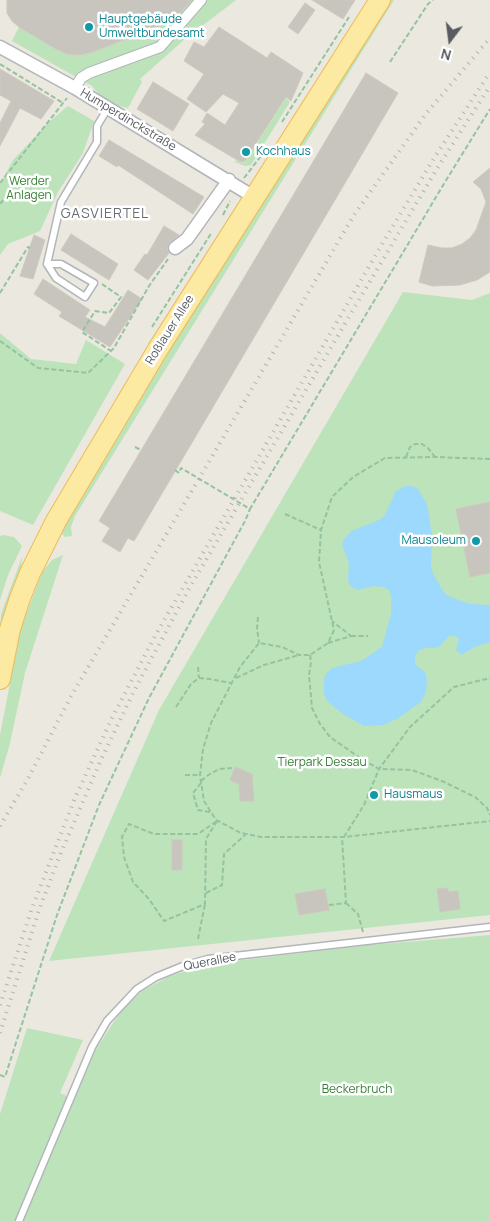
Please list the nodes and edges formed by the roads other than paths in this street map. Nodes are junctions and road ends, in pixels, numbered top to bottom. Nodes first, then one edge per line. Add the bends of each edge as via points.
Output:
1 (201, 0) edge
2 (380, 0) edge
3 (0, 47) edge
4 (74, 88) junction
5 (108, 108) junction
6 (229, 180) junction
7 (254, 197) junction
8 (174, 248) road end
9 (47, 264) junction
10 (0, 679) edge
11 (490, 927) edge
12 (19, 1221) edge

1 - 4 street via 160,47 89,73
2 - 7 main road, Roßlauer Allee
3 - 4 street, Humperdinckstraße
4 - 5 street, Humperdinckstraße
5 - 6 street, Humperdinckstraße
5 - 9 lane via 97,126 97,142 61,202
6 - 7 street, Humperdinckstraße
6 - 8 street via 187,239
7 - 10 main road, Roßlauer Allee via 148,364 45,540 13,621
9 - 9 lane via 56,278 85,297 94,283 61,264
11 - 12 lane, Querallee via 208,959 156,977 137,989 107,1021 92,1047

